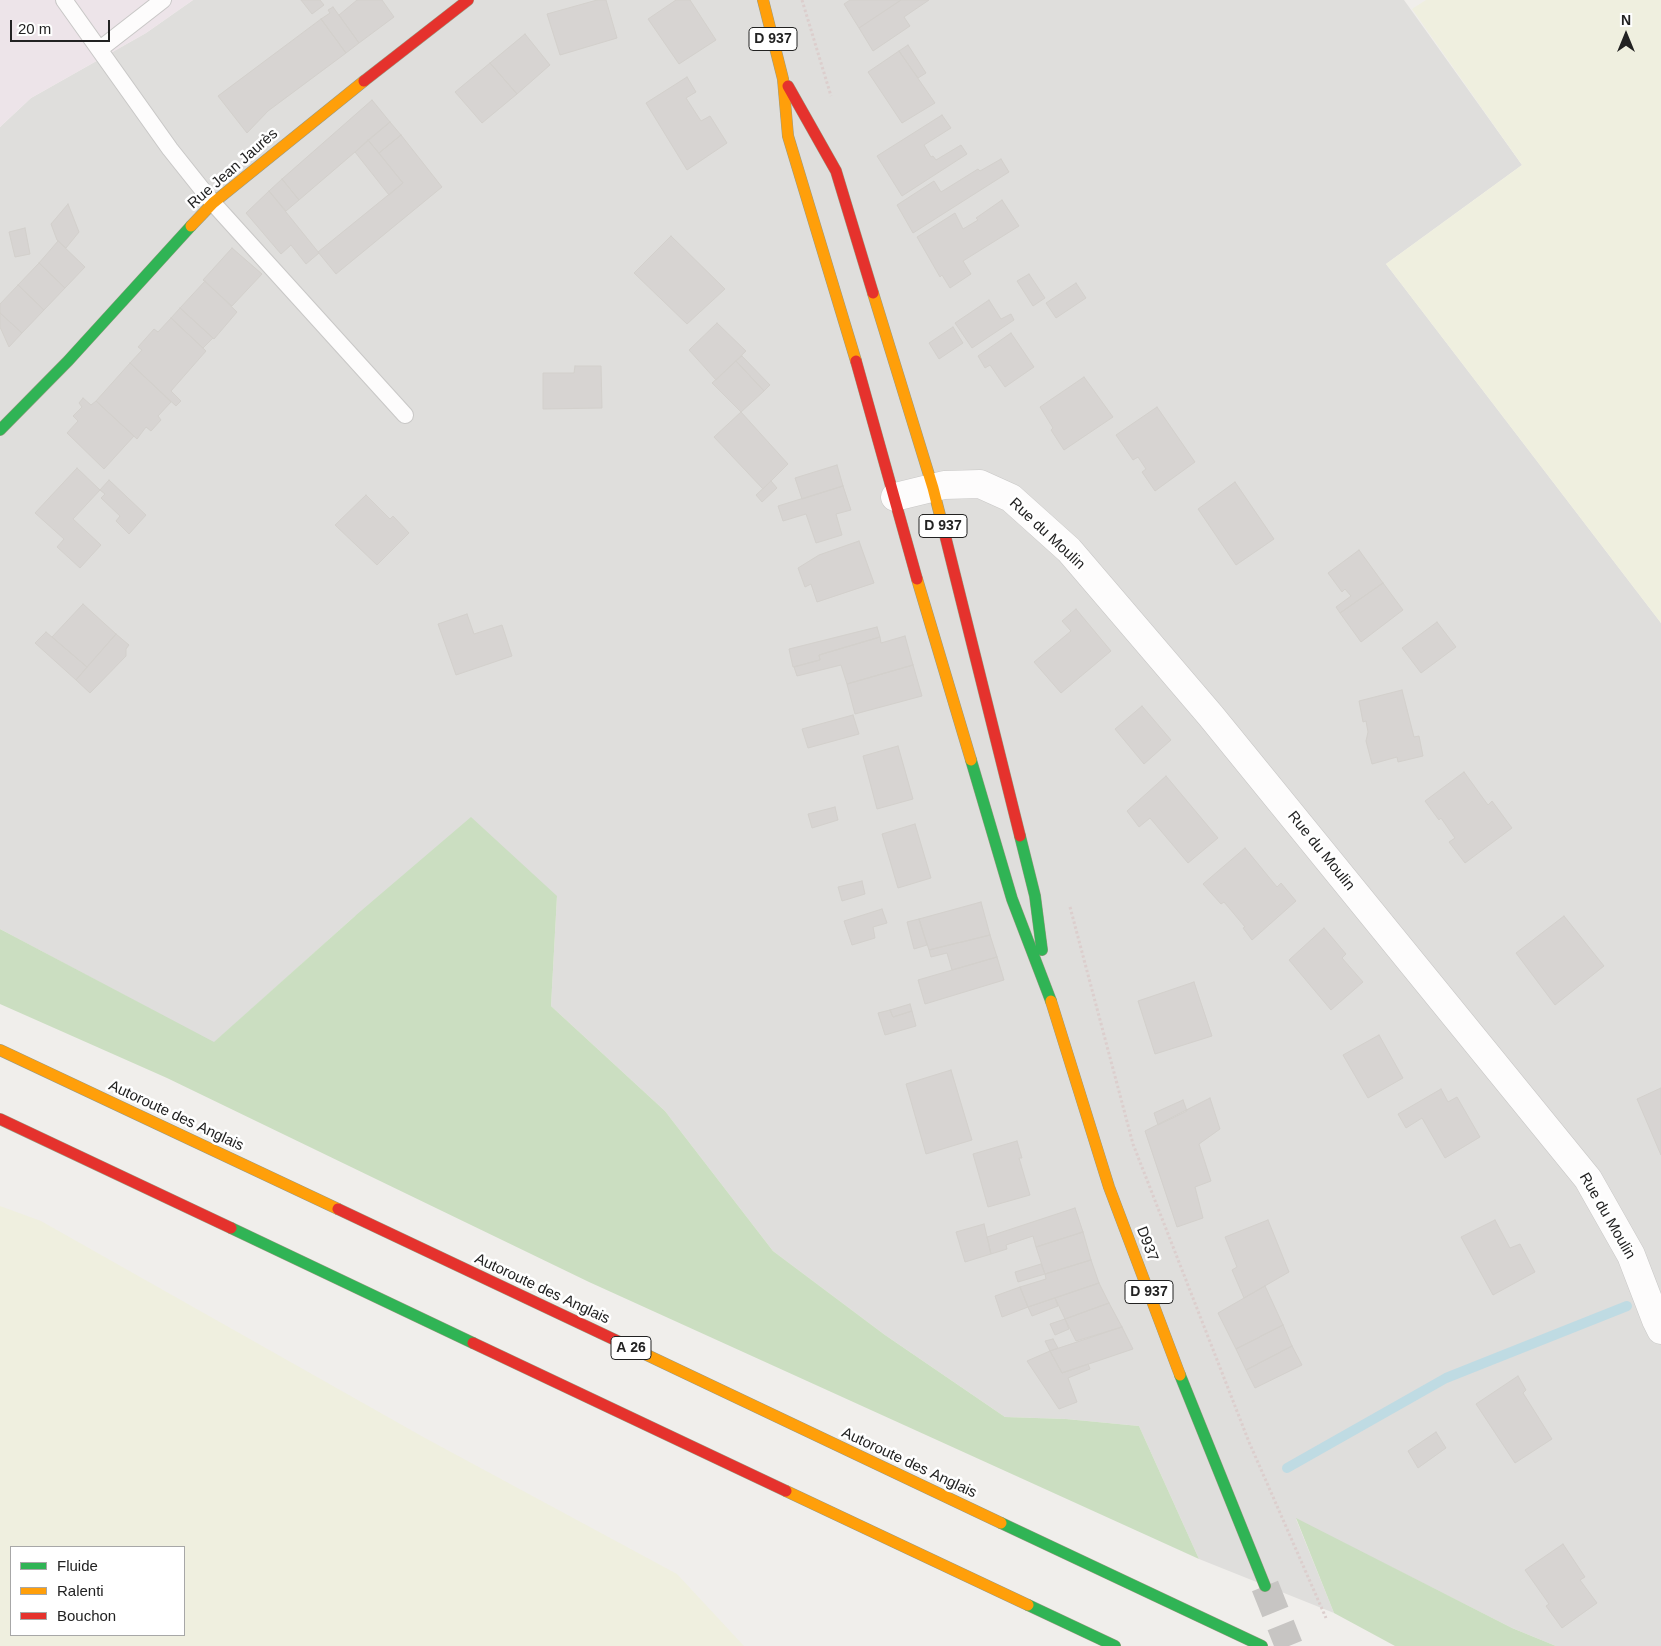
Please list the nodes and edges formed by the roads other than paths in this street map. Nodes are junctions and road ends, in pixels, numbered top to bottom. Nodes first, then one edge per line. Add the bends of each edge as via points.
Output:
1 (64, 0) edge
2 (163, 0) edge
3 (468, 0) edge
4 (763, 0) edge
5 (100, 49) junction
6 (783, 79) junction
7 (212, 203) junction
8 (405, 415) dead end
9 (0, 430) edge
10 (933, 488) junction
11 (895, 497) junction
12 (1048, 991) junction
13 (0, 1050) edge
14 (0, 1119) edge
15 (1661, 1330) edge
16 (1265, 1586) tunnel mouth
17 (1115, 1646) edge
18 (1262, 1646) edge

1 - 5 lane
2 - 5 lane
3 - 7 main road, Rue Jean Jaurès
4 - 6 main road, D 937
5 - 7 lane
6 - 10 main road, D 937 via 836,171
6 - 11 main road, D 937 via 788,136
7 - 8 lane
7 - 9 main road, Rue Jean Jaurès via 68,361
10 - 11 street, Rue du Moulin
10 - 12 main road, D 937 via 1036,896
10 - 15 street, Rue du Moulin via 980,484 1011,498 1069,550 1211,716 1588,1179 1631,1255
11 - 12 main road, D 937 via 1012,899
12 - 16 main road, D937 / D 937 via 1109,1187 1185,1389
13 - 18 main road, Autoroute des Anglais / A 26
14 - 17 main road

